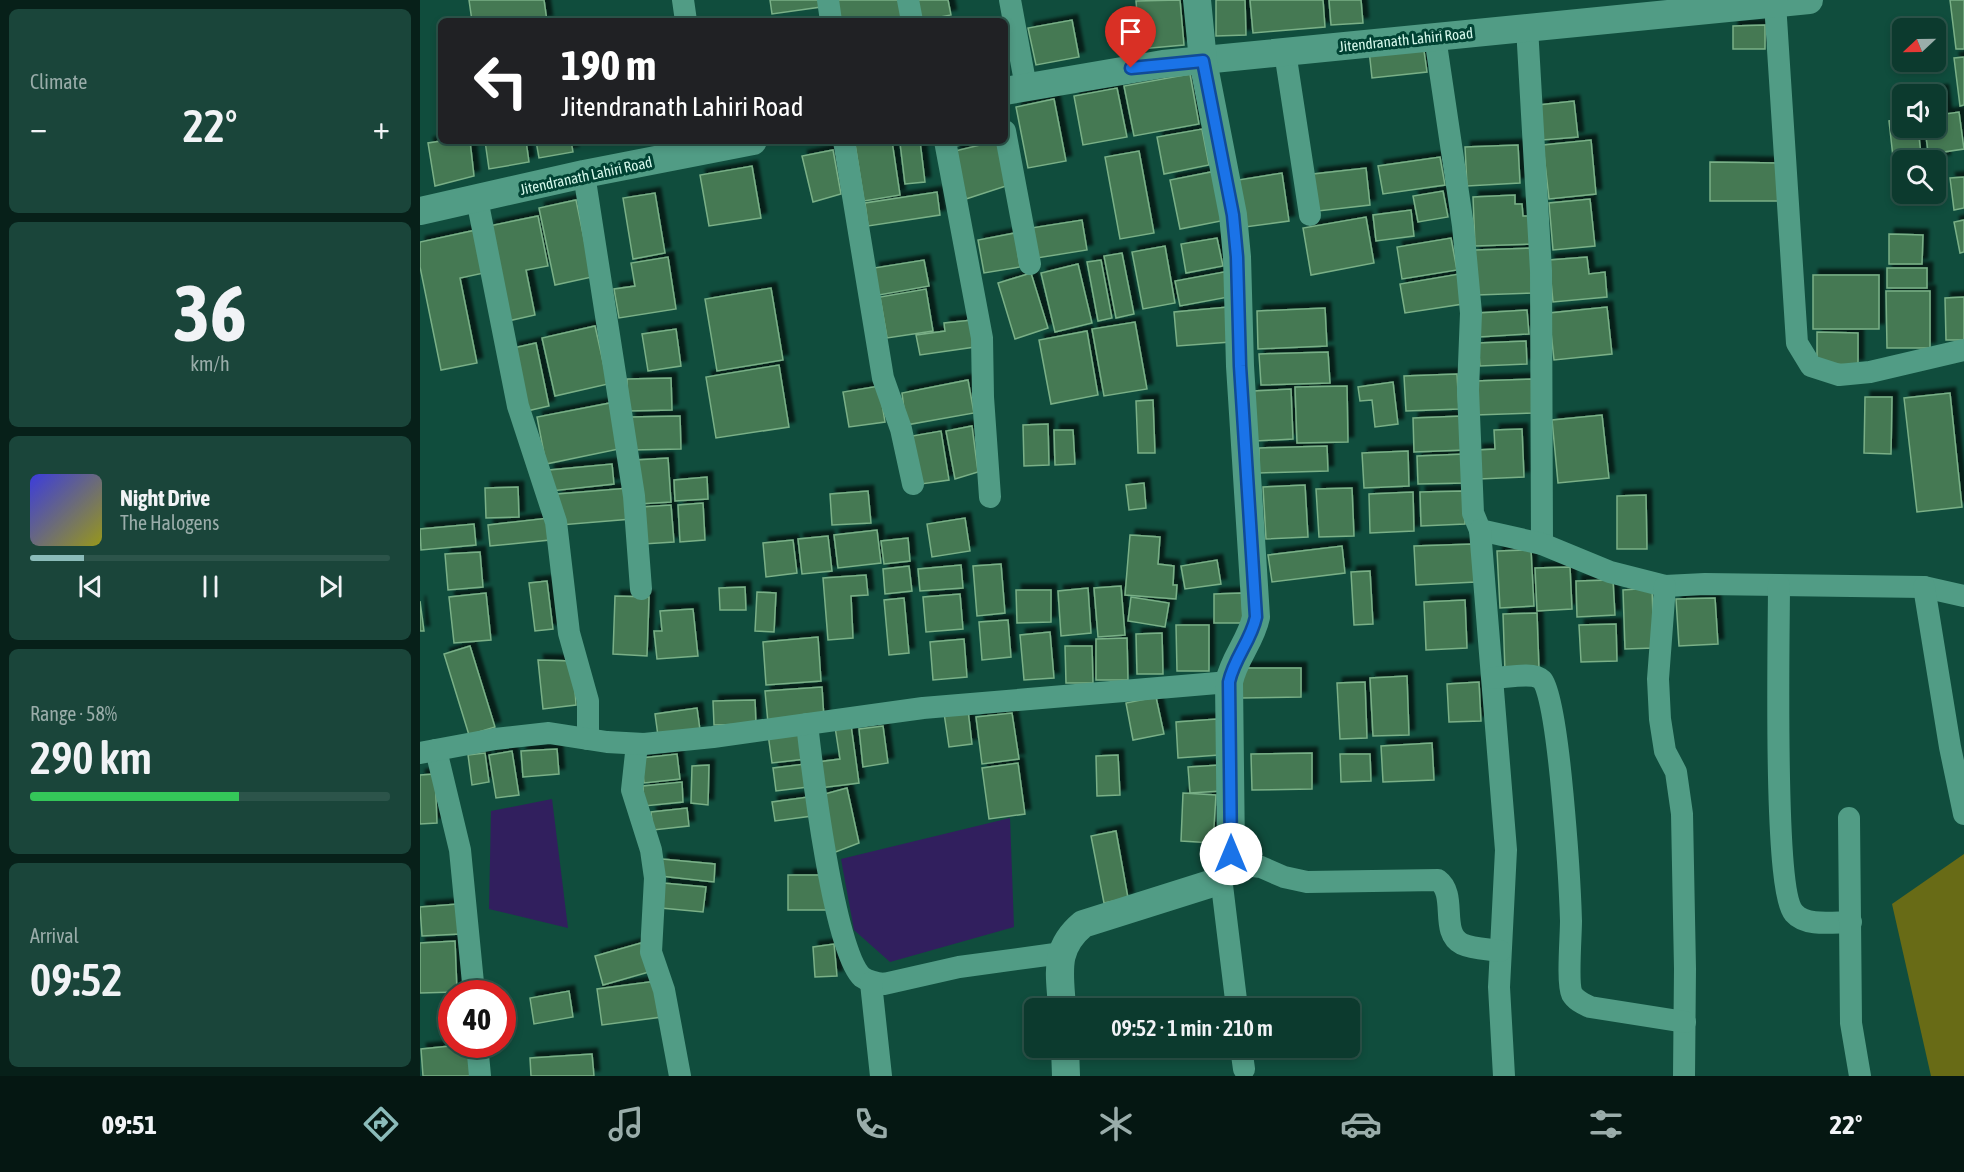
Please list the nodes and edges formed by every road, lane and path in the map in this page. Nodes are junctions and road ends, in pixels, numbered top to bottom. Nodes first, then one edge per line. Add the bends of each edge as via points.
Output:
1 (683, 0) edge
2 (828, 0) edge
3 (908, 0) edge
4 (1010, 0) edge
5 (1197, 0) edge
6 (1792, 1) edge
7 (686, 18) edge
8 (831, 18) edge
9 (911, 18) edge
10 (1527, 27) junction
11 (1435, 37) junction
12 (1285, 52) junction
13 (1203, 61) junction
14 (1016, 89) edge
15 (724, 144) edge
16 (844, 144) edge
17 (946, 144) edge
18 (1007, 144) edge
19 (705, 146) edge
20 (584, 174) junction
21 (477, 200) junction
22 (420, 210) edge
23 (1310, 215) dead end
24 (1030, 264) dead end
25 (1964, 350) edge
26 (913, 484) dead end
27 (990, 497) dead end
28 (1480, 530) junction
29 (1542, 544) junction
30 (1779, 585) junction
31 (1665, 586) junction
32 (1924, 587) junction
33 (641, 589) dead end
34 (1964, 596) edge
35 (1493, 678) junction
36 (1229, 682) junction
37 (807, 724) junction
38 (588, 739) junction
39 (637, 744) junction
40 (428, 751) edge
41 (1964, 814) edge
42 (1849, 818) dead end
43 (1224, 870) junction
44 (1851, 922) junction
45 (1500, 951) junction
46 (1062, 952) junction
47 (473, 980) edge
48 (871, 982) junction
49 (1061, 998) edge
50 (1236, 998) edge
51 (1685, 1022) junction
52 (478, 1058) edge
53 (1065, 1058) edge
54 (480, 1076) edge
55 (680, 1076) edge
56 (881, 1076) edge
57 (1066, 1076) edge
58 (1504, 1076) edge
59 (1684, 1076) edge
60 (1860, 1076) edge

1 - 7 street
2 - 8 street
3 - 9 street
4 - 14 street
5 - 13 street
6 - 10 street, Jitendranath Lahiri Road
6 - 25 street via 1797,343 1811,366 1839,375 1870,372
10 - 11 street, Jitendranath Lahiri Road
10 - 29 street via 1541,271
11 - 12 street, Jitendranath Lahiri Road
11 - 28 street via 1467,267 1473,513
12 - 13 street, Jitendranath Lahiri Road
12 - 23 street
13 - 14 street, Jitendranath Lahiri Road via 1131,68
13 - 36 street via 1233,215 1256,617
15 - 19 street, Jitendranath Lahiri Road
16 - 26 street via 883,378 901,429
17 - 27 street via 982,338
18 - 24 street
19 - 20 street, Jitendranath Lahiri Road
20 - 21 street, Jitendranath Lahiri Road
20 - 33 street via 633,496
21 - 22 street, Jitendranath Lahiri Road
21 - 38 street via 518,406 556,522 568,626 588,701
28 - 29 street
28 - 35 street
29 - 31 street via 1610,572
30 - 31 street
30 - 32 street
30 - 44 street via 1779,791 1786,894 1792,912 1800,919
31 - 51 street via 1659,719 1665,751 1676,772 1682,814
32 - 34 street
32 - 41 street
35 - 45 street via 1506,850
35 - 51 street via 1537,677 1548,693 1560,753 1572,994 1590,1007
36 - 37 street via 923,708
36 - 43 street via 1231,854
37 - 39 street
37 - 48 street via 816,807 847,950 862,976
38 - 39 street
38 - 40 street via 549,733
39 - 55 street via 632,790 651,850 655,878 651,952 664,990
40 - 47 street via 460,850
42 - 44 street
43 - 45 street via 1261,867 1308,882 1438,880 1446,890 1450,923 1457,941
43 - 46 street via 1213,883 1083,924 1070,935
43 - 50 street
44 - 60 street via 1851,1023
45 - 58 street
46 - 48 street via 899,981
46 - 49 street
48 - 56 street
51 - 59 street
52 - 54 street
53 - 57 street

